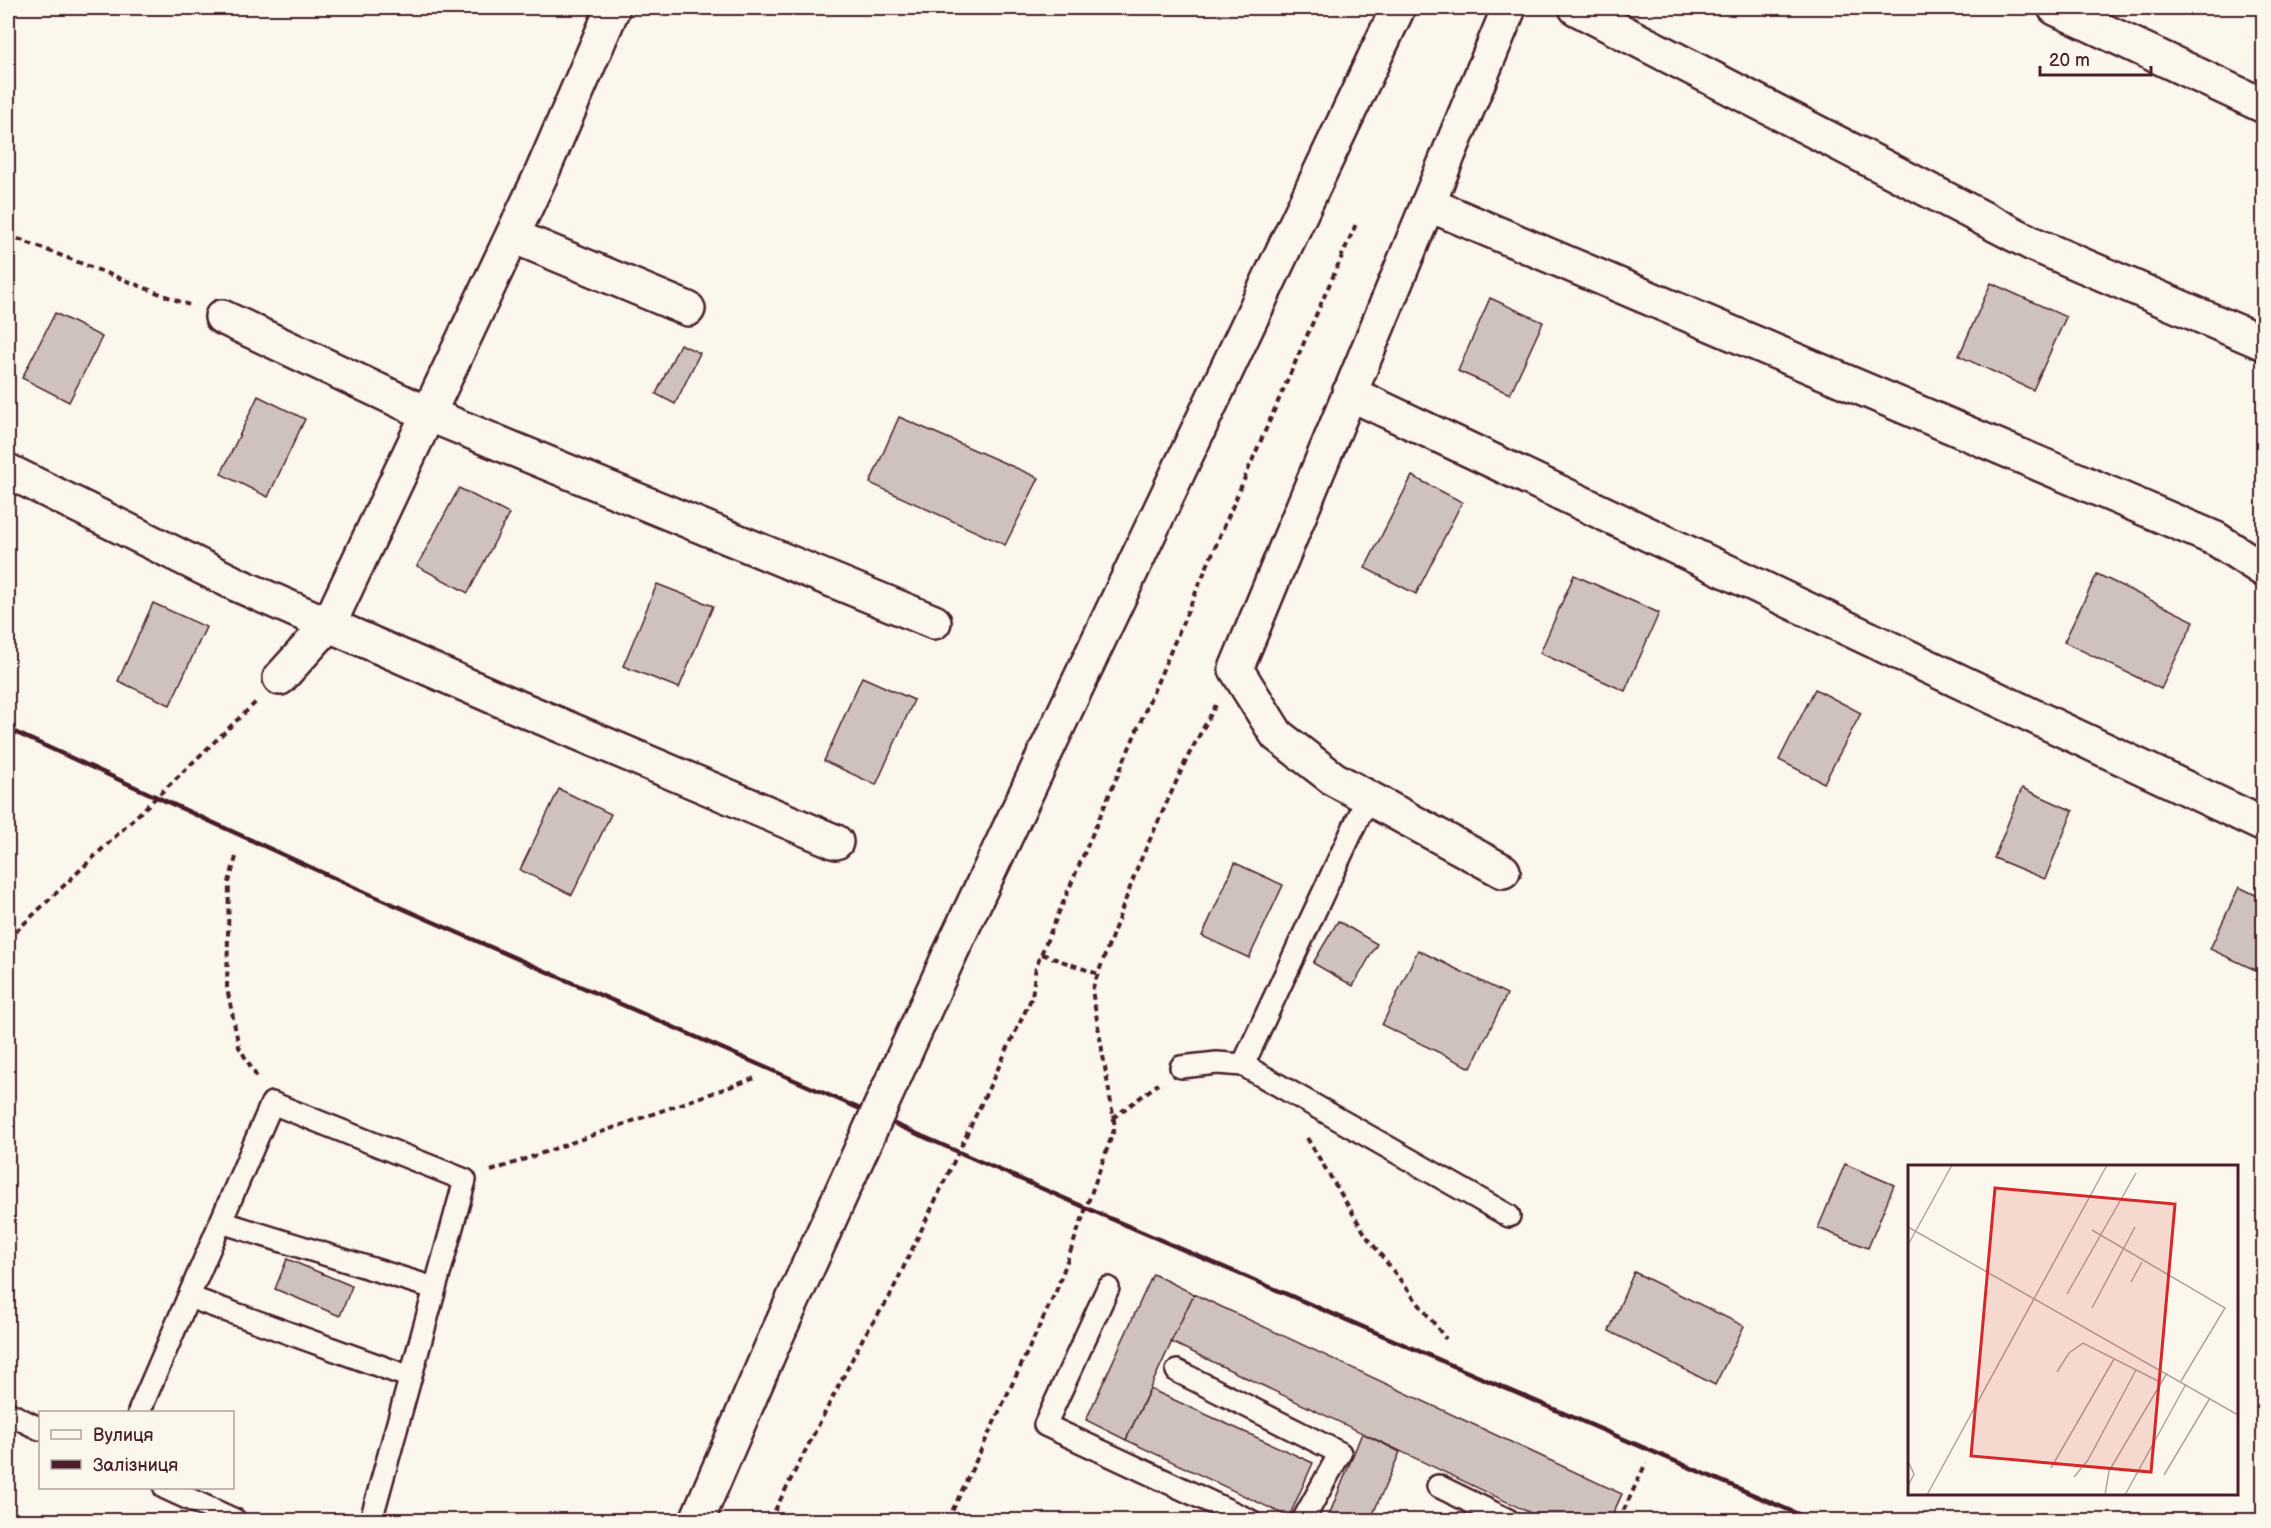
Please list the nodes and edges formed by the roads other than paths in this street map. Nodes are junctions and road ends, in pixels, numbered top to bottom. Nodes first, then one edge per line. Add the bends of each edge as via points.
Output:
1 (613, 8) edge
2 (1398, 8) edge
3 (1509, 8) edge
4 (1576, 8) edge
5 (2055, 8) edge
6 (2264, 106) edge
7 (1428, 204) junction
8 (513, 236) junction
9 (688, 309) dead end
10 (222, 317) road end
11 (2264, 343) edge
12 (1349, 393) junction
13 (428, 414) junction
14 (8, 471) edge
15 (2264, 570) edge
16 (934, 622) dead end
17 (329, 624) junction
18 (280, 678) road end
19 (1368, 797) junction
20 (2264, 825) edge
21 (836, 842) dead end
22 (1503, 871) dead end
23 (1243, 1065) junction
24 (1181, 1067) road end
25 (1509, 1216) dead end
26 (221, 1222) junction
27 (434, 1288) junction
28 (1108, 1288) dead end
29 (189, 1297) junction
30 (1178, 1371) dead end
31 (410, 1377) junction
32 (140, 1411) edge
33 (8, 1413) edge
34 (39, 1428) edge
35 (1438, 1486) dead end
36 (167, 1489) edge
37 (235, 1521) edge
38 (371, 1521) edge
39 (698, 1521) edge
40 (1249, 1521) edge
41 (1303, 1521) edge
42 (1508, 1521) edge

1 - 8 street
2 - 39 street, bridge via 949,956 772,1346
3 - 7 street
4 - 11 street via 2033,244
5 - 6 street
7 - 12 street
7 - 15 street via 2216,539
8 - 9 street
8 - 13 street
10 - 13 street
12 - 19 street via 1236,669 1277,735 1334,779
12 - 20 street
13 - 16 street
13 - 17 street
14 - 17 street via 238,585
17 - 18 street
17 - 21 street
19 - 22 street
19 - 23 lane
23 - 24 lane
23 - 25 lane
26 - 27 lane
26 - 27 lane via 272,1103 465,1180
26 - 29 lane
27 - 31 lane
28 - 40 lane via 1045,1425
29 - 31 lane
29 - 32 lane
30 - 41 lane via 1340,1453
31 - 38 lane
33 - 34 lane
35 - 42 lane
36 - 37 lane

